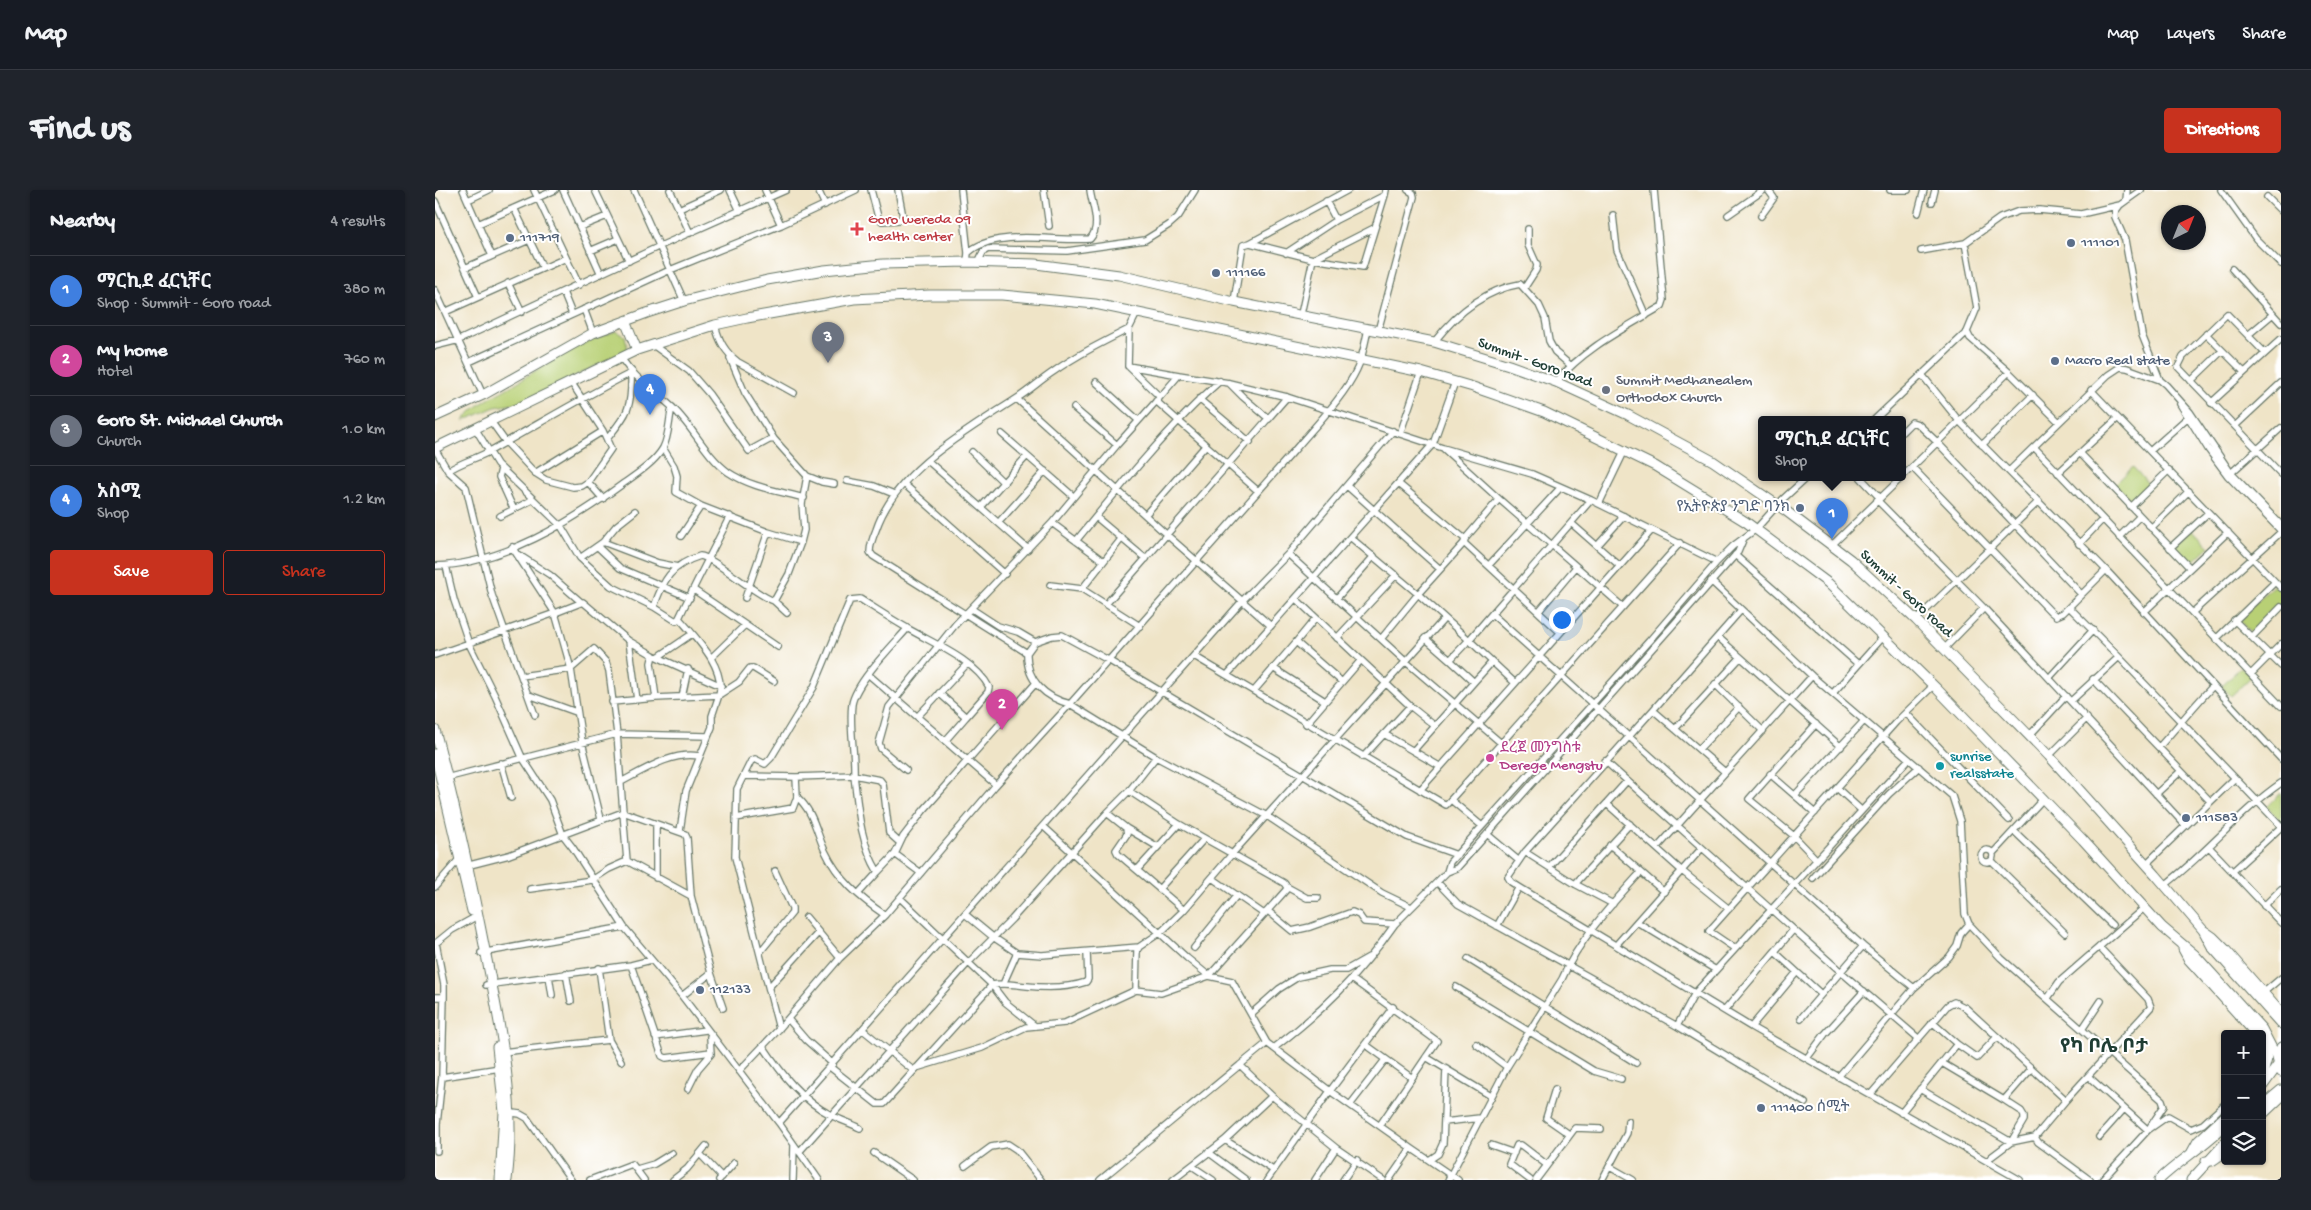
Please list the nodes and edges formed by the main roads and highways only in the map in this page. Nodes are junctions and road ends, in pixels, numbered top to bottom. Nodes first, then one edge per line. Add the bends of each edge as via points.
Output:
1 (625, 321) junction
2 (637, 350) junction
3 (435, 417) edge
4 (435, 448) edge
5 (435, 730) edge
6 (436, 749) edge
7 (2203, 930) junction
8 (2182, 946) junction
9 (2281, 1013) edge
10 (2281, 1024) edge
11 (2252, 1030) edge
12 (2281, 1046) edge
13 (501, 1052) junction
14 (2279, 1065) edge
15 (2266, 1082) edge
16 (2281, 1090) edge
17 (2281, 1097) edge
18 (2266, 1103) edge
19 (2266, 1111) edge
20 (508, 1112) junction
21 (2221, 1120) edge
22 (2221, 1129) edge
23 (2221, 1147) edge
24 (2192, 1152) junction
25 (2221, 1155) edge
26 (2207, 1160) junction
27 (2165, 1178) edge
28 (500, 1180) edge
29 (507, 1180) edge
30 (2191, 1180) edge

1 - 2 main road
1 - 3 main road, Summit - Goro road via 593,333 483,395
1 - 7 main road, Summit - Goro road via 684,300 767,280 824,270 967,258 978,262 1036,264 1110,274 1435,342 1556,382 1674,439 1733,474 1874,580 2049,756
2 - 4 main road
2 - 8 main road via 715,325 800,307 854,299 1002,294 1095,304 1421,372 1544,412 1680,480 1756,529 1828,583 2044,798
5 - 6 main road
6 - 13 main road via 472,896
7 - 9 main road via 2219,943
7 - 10 main road via 2211,947
8 - 11 main road via 2189,960
8 - 14 main road via 2195,955 2254,1020 2268,1039
12 - 14 main road
13 - 20 main road
13 - 20 main road via 500,1068
14 - 15 main road
16 - 18 main road
17 - 19 main road
20 - 28 main road
20 - 29 main road
21 - 24 main road via 2198,1141
22 - 24 main road
23 - 26 main road
24 - 27 main road
25 - 26 main road via 2212,1161
26 - 30 main road

